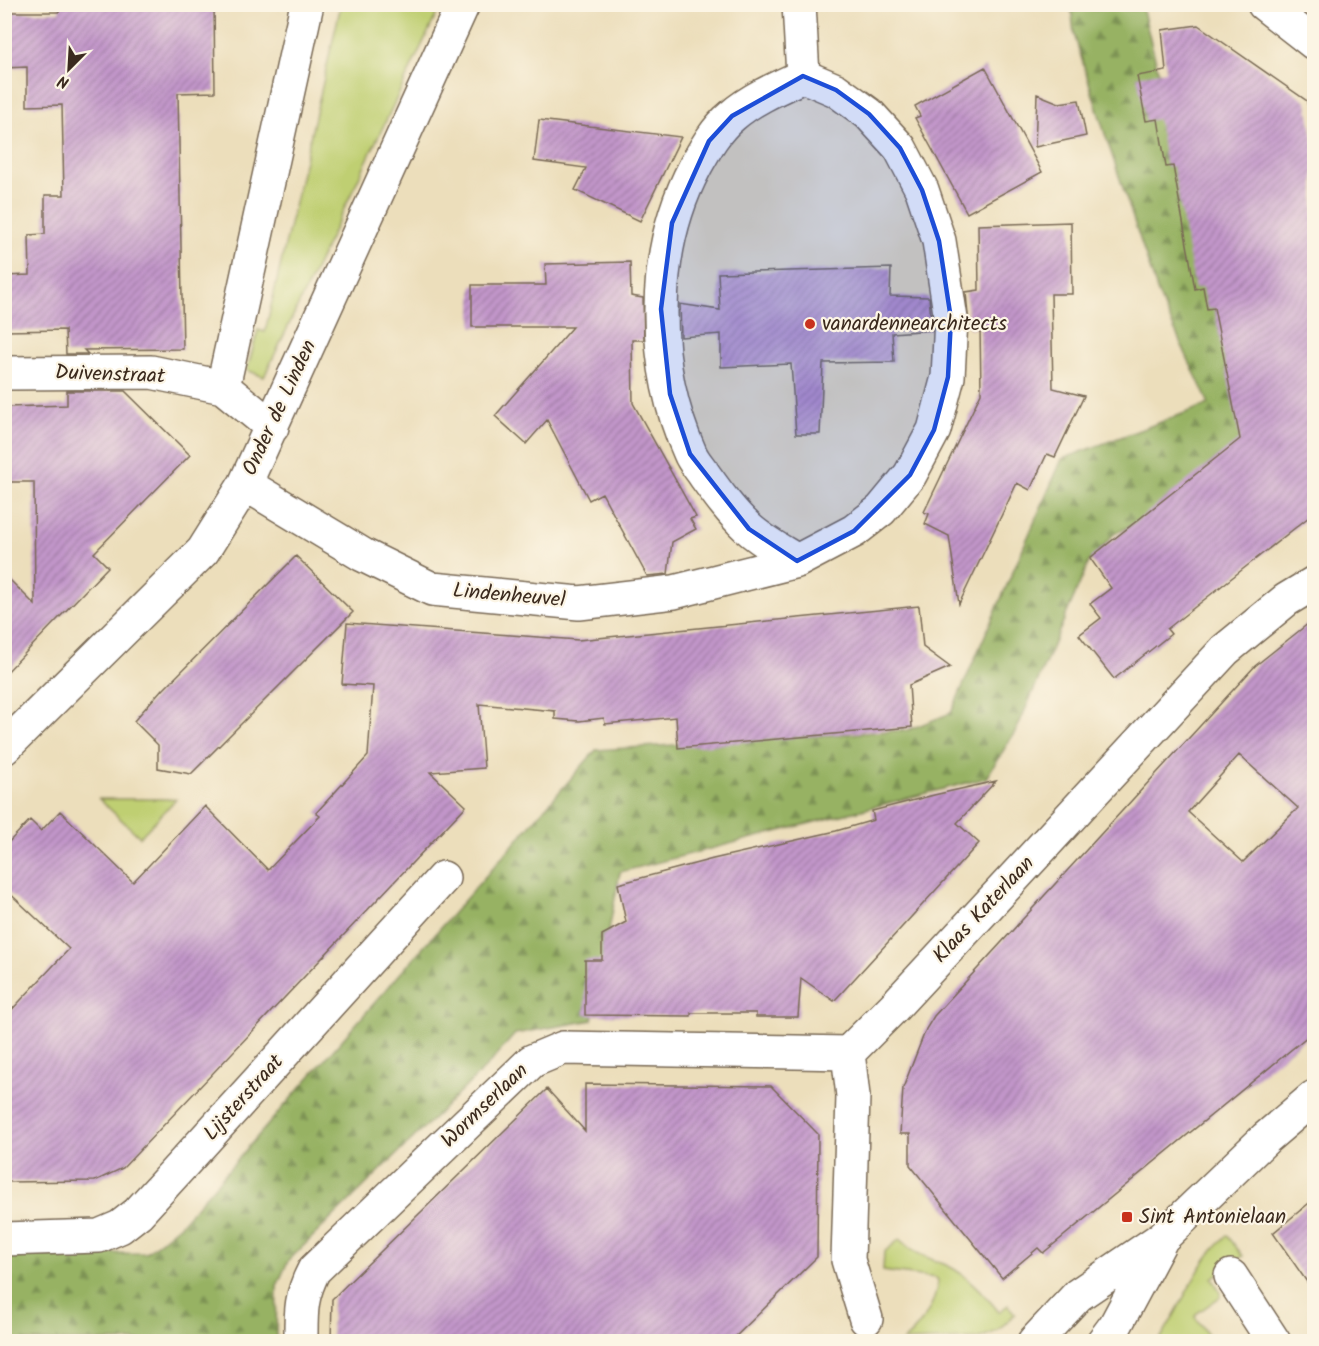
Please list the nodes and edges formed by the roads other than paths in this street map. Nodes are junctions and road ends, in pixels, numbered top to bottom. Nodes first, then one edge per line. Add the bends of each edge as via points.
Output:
1 (308, 4) edge
2 (463, 4) edge
3 (799, 4) edge
4 (1264, 4) edge
5 (1314, 43) edge
6 (803, 76) junction
7 (4, 373) edge
8 (223, 387) junction
9 (272, 427) junction
10 (245, 484) junction
11 (796, 561) junction
12 (1314, 583) edge
13 (4, 748) edge
14 (443, 878) dead end
15 (848, 1053) junction
16 (1314, 1096) edge
17 (1162, 1238) junction
18 (4, 1239) edge
19 (1231, 1276) dead end
20 (866, 1319) dead end
21 (301, 1341) edge
22 (1034, 1341) edge
23 (1103, 1341) edge
24 (1274, 1341) edge

1 - 8 street
2 - 9 street, Onder de Linden
3 - 6 street
4 - 5 street
6 - 11 street via 732,116 709,141 686,185 672,224 662,269 661,309 670,394 690,454 722,500 749,529
6 - 11 street, Lindenheuvel via 836,90 869,114 900,148 922,190 939,241 951,319 948,378 934,430 910,476 881,510 854,531
7 - 8 street, Duivenstraat via 151,372
8 - 9 street, Duivenstraat
9 - 10 street, Onder de Linden
10 - 11 street, Lindenheuvel via 363,555 432,589 579,603 674,592
10 - 13 street, Onder de Linden via 203,551
12 - 15 street, Klaas Katerlaan via 1286,600 1225,650
14 - 18 street, Lijsterstraat via 129,1220 99,1236
15 - 20 street via 853,1096 848,1260
15 - 21 street, Wormserlaan via 563,1048 532,1060 314,1270 304,1289
16 - 17 street
17 - 22 street via 1078,1295
17 - 23 street
19 - 24 street

